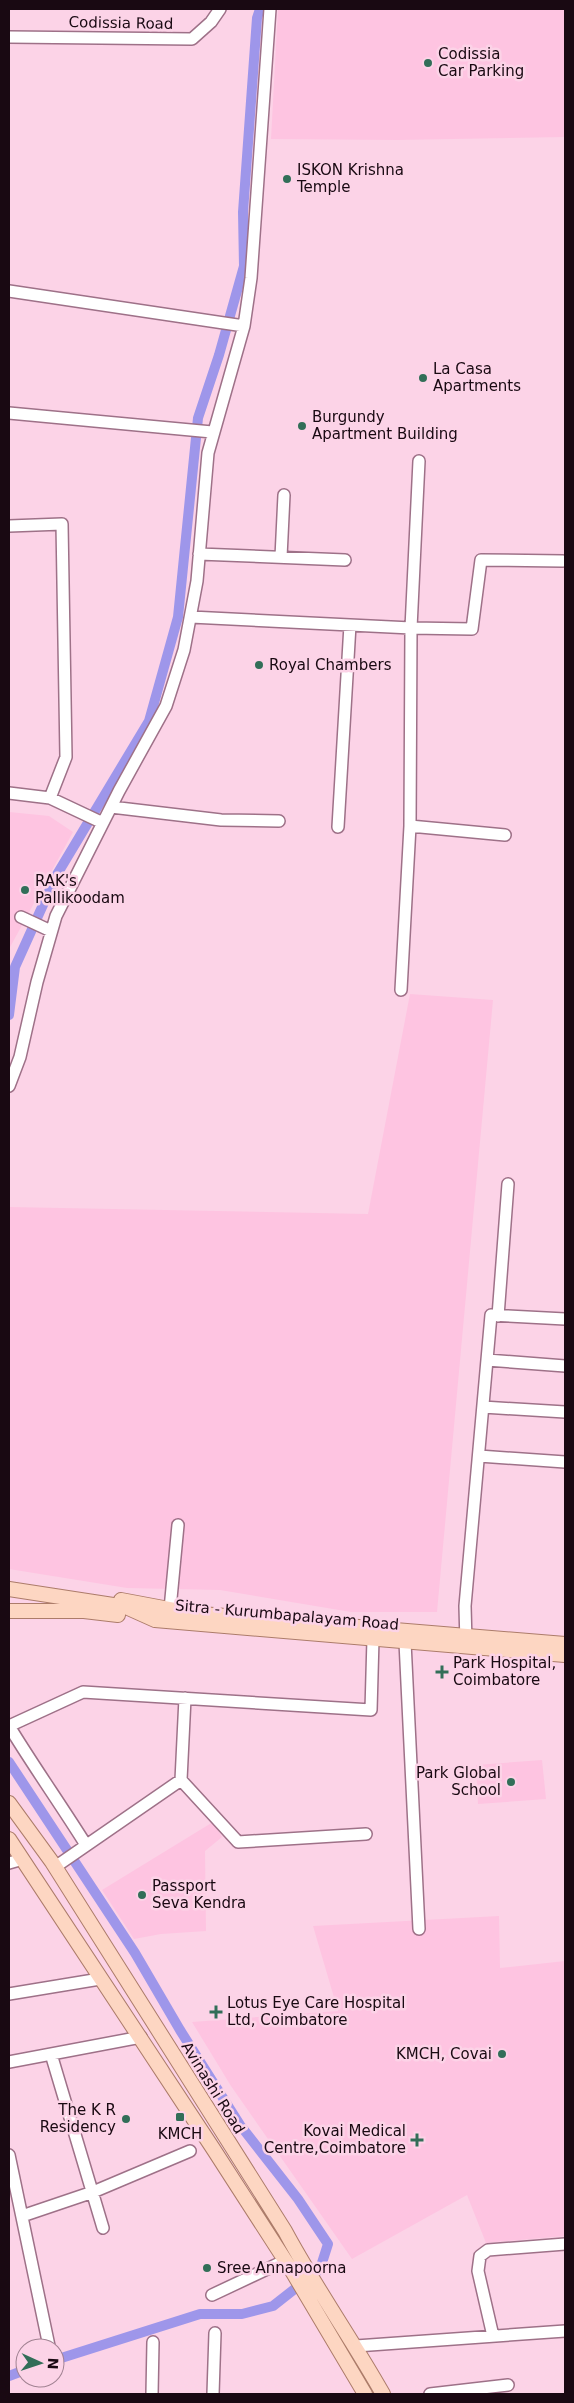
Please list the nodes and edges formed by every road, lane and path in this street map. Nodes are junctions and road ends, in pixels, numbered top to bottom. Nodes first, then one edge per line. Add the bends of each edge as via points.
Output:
1 (220, 9) edge
2 (270, 9) edge
3 (9, 37) edge
4 (9, 291) edge
5 (240, 325) junction
6 (9, 413) edge
7 (208, 432) junction
8 (419, 461) dead end
9 (284, 495) dead end
10 (9, 526) edge
11 (200, 554) junction
12 (281, 557) junction
13 (345, 560) dead end
14 (563, 561) dead end
15 (190, 617) junction
16 (350, 625) junction
17 (411, 628) junction
18 (9, 793) edge
19 (50, 798) junction
20 (111, 807) junction
21 (279, 821) dead end
22 (101, 822) junction
23 (410, 826) junction
24 (338, 827) dead end
25 (505, 835) dead end
26 (24, 919) dead end
27 (46, 929) junction
28 (401, 990) dead end
29 (9, 1086) edge
30 (508, 1184) dead end
31 (498, 1316) junction
32 (565, 1319) edge
33 (487, 1360) junction
34 (565, 1366) edge
35 (483, 1407) junction
36 (565, 1412) edge
37 (478, 1456) junction
38 (565, 1462) edge
39 (178, 1525) dead end
40 (9, 1583) edge
41 (9, 1589) edge
42 (9, 1611) edge
43 (162, 1614) junction
44 (372, 1639) junction
45 (466, 1641) junction
46 (405, 1642) junction
47 (565, 1644) edge
48 (565, 1655) edge
49 (185, 1698) junction
50 (181, 1780) junction
51 (9, 1803) edge
52 (366, 1834) dead end
53 (9, 1839) edge
54 (85, 1846) junction
55 (23, 1859) junction
56 (9, 1863) edge
57 (54, 1865) junction
58 (33, 1873) junction
59 (418, 1929) dead end
60 (100, 1979) junction
61 (9, 1994) edge
62 (140, 2037) junction
63 (51, 2054) junction
64 (9, 2062) edge
65 (190, 2150) dead end
66 (9, 2155) edge
67 (93, 2192) junction
68 (22, 2216) junction
69 (103, 2228) dead end
70 (565, 2244) edge
71 (293, 2267) junction
72 (212, 2295) dead end
73 (317, 2300) junction
74 (565, 2331) edge
75 (215, 2333) dead end
76 (493, 2336) junction
77 (47, 2338) edge
78 (154, 2342) dead end
79 (356, 2346) junction
80 (508, 2385) dead end
81 (152, 2394) edge
82 (213, 2394) edge
83 (365, 2394) edge
84 (383, 2394) edge
85 (430, 2394) edge

1 - 3 street, Codissia Road via 192,39
2 - 5 street via 251,278
4 - 5 street
5 - 7 street
6 - 7 street
7 - 11 street
8 - 17 street
9 - 12 street
10 - 19 street via 62,524 66,757
11 - 12 street
11 - 15 street
12 - 13 street
14 - 17 street via 481,560 472,629
15 - 16 street
15 - 20 street via 184,650 166,706
16 - 17 street
16 - 24 street
17 - 23 street
18 - 19 street
19 - 22 street
20 - 21 street via 221,820
20 - 22 street
22 - 27 street via 56,916
23 - 25 street
23 - 28 street
26 - 27 street
27 - 29 street via 20,1057
30 - 31 street
31 - 32 street
31 - 33 street via 491,1315
33 - 34 street
33 - 35 street
35 - 36 street
35 - 37 street
37 - 38 street
37 - 45 street via 465,1606
39 - 43 street
40 - 43 main road, Sitra - Kurumbapalayam Road
41 - 43 main road, Sitra - Kurumbapalayam Road
42 - 43 main road
43 - 44 main road, Sitra - Kurumbapalayam Road
43 - 45 main road, Sitra - Kurumbapalayam Road via 190,1613
44 - 46 main road, Sitra - Kurumbapalayam Road
44 - 49 street via 371,1710
45 - 46 main road, Sitra - Kurumbapalayam Road
45 - 47 main road, Sitra - Kurumbapalayam Road
45 - 48 main road, Sitra - Kurumbapalayam Road
46 - 59 street
49 - 50 street
49 - 54 street via 84,1692 9,1726
50 - 52 street via 238,1842
50 - 54 street
51 - 57 main road, Avinashi Road
53 - 55 main road, Avinashi Road
54 - 57 street
55 - 56 street
55 - 58 main road, Avinashi Road
57 - 58 main road
57 - 71 main road, Avinashi Road via 285,2231
58 - 60 main road, Avinashi Road
60 - 61 street
60 - 62 main road, Avinashi Road
62 - 63 street
62 - 71 main road, Avinashi Road
63 - 64 street
63 - 67 street
65 - 67 street
66 - 68 street
67 - 68 street
67 - 69 street
68 - 77 street
70 - 76 street via 488,2250 480,2256 478,2271
71 - 72 street
71 - 73 main road, Avinashi Road
73 - 79 main road, Avinashi Road
73 - 83 main road, Avinashi Road
74 - 76 street
75 - 82 street
76 - 79 street
78 - 81 street
79 - 84 main road, Avinashi Road
80 - 85 street

